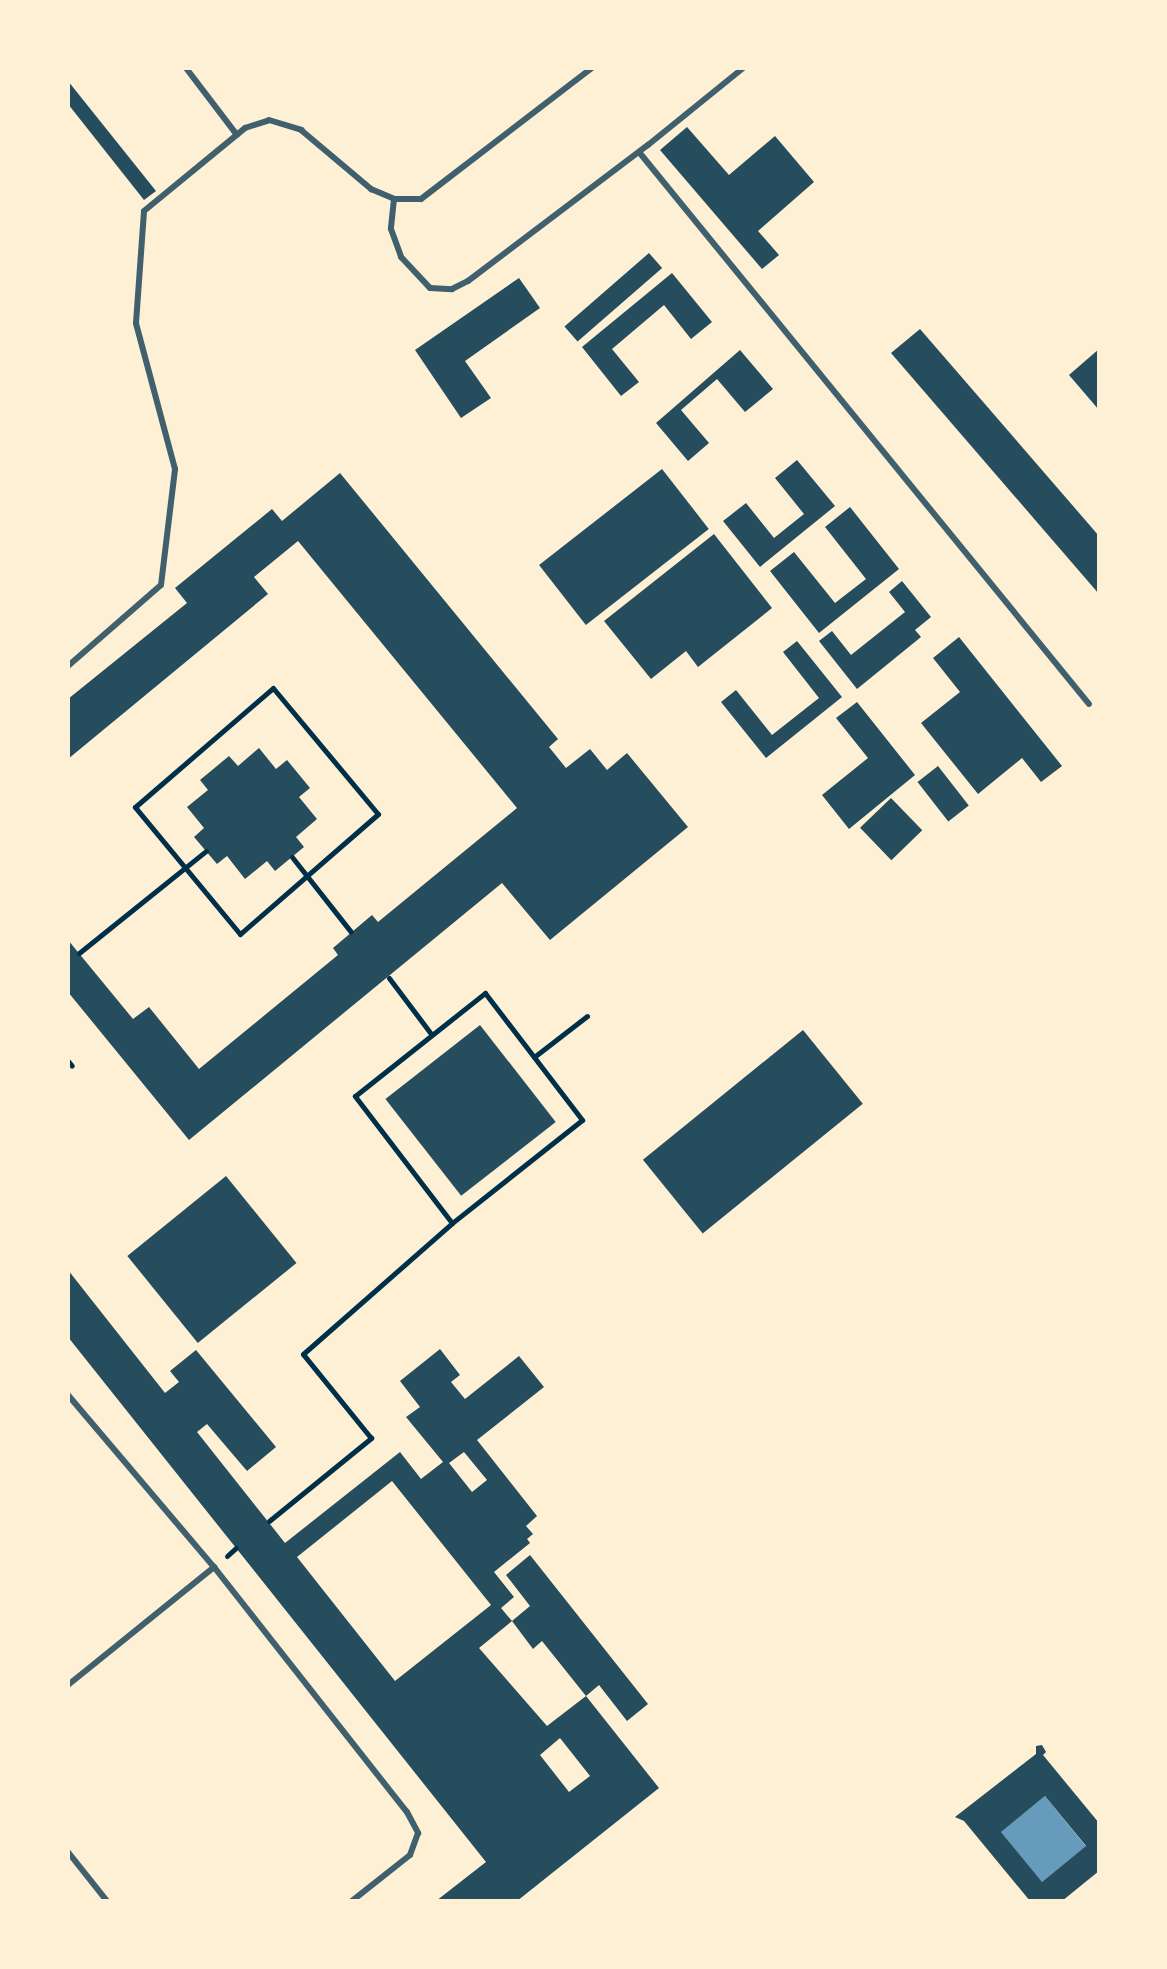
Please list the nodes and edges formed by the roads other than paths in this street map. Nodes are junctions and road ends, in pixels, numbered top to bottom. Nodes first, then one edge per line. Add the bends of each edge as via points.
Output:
1 (186, 68) edge
2 (592, 68) edge
3 (743, 68) edge
4 (237, 135) junction
5 (639, 152) junction
6 (394, 199) junction
7 (68, 666) edge
8 (1089, 704) dead end
9 (68, 1395) edge
10 (214, 1567) junction
11 (68, 1685) edge
12 (68, 1852) edge
13 (107, 1901) edge
14 (352, 1901) edge

1 - 4 lane
2 - 6 lane via 421,199
3 - 5 lane
4 - 6 lane via 269,120 301,130 371,189
4 - 7 lane via 144,211 136,323 175,469 161,585
5 - 6 lane via 452,289 430,288 401,257 391,229
5 - 8 lane
9 - 10 lane
10 - 11 lane
10 - 14 lane via 407,1812 418,1833 410,1855
12 - 13 lane

